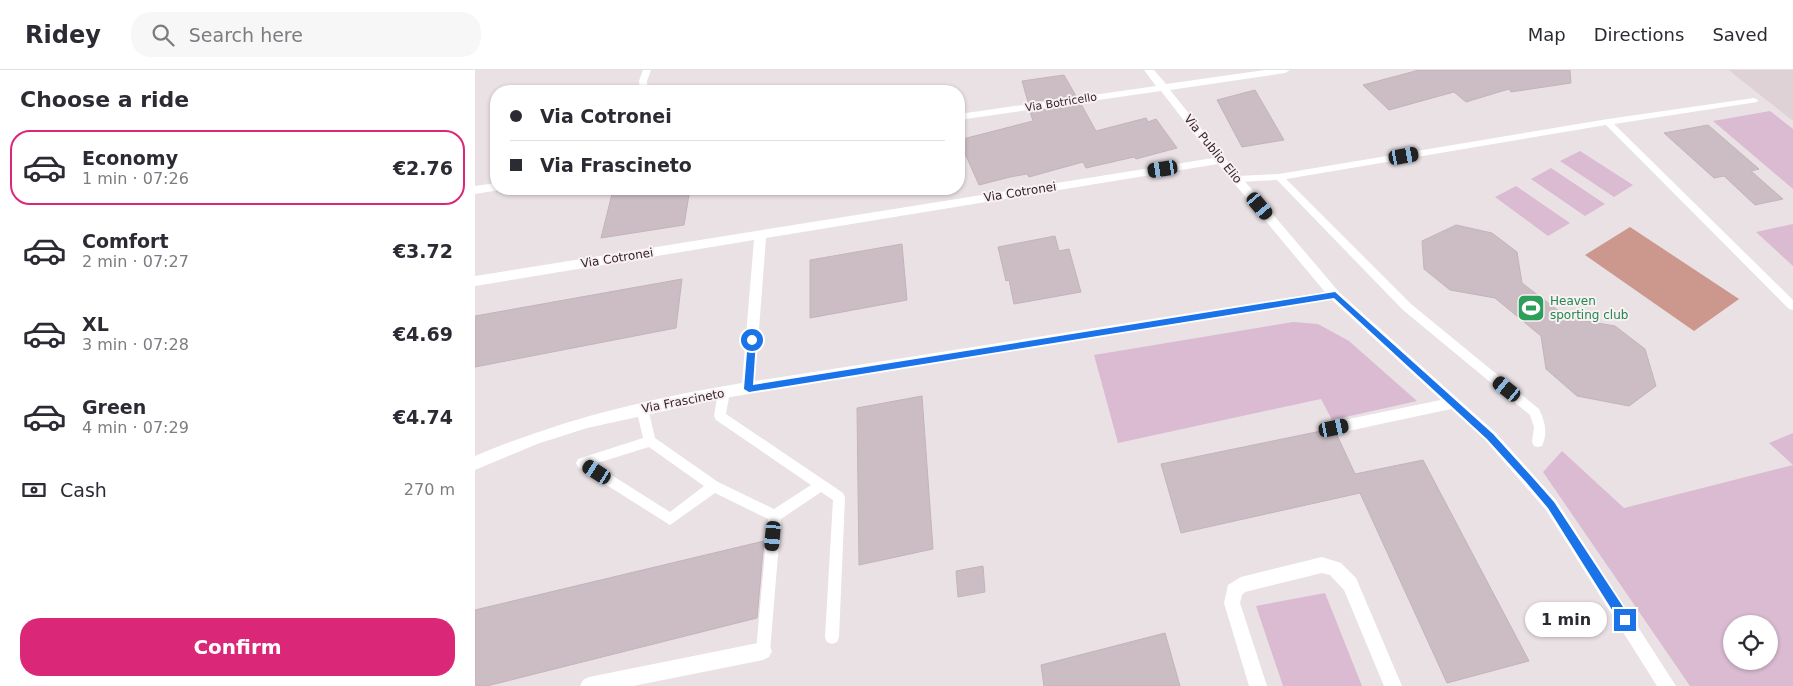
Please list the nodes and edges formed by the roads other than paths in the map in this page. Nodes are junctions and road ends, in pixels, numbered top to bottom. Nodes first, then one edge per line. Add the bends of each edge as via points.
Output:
1 (647, 70) edge
2 (1149, 70) edge
3 (1285, 70) edge
4 (643, 85) edge
5 (1163, 87) junction
6 (1754, 100) dead end
7 (965, 116) edge
8 (1608, 122) junction
9 (1221, 160) junction
10 (1279, 177) junction
11 (1238, 179) junction
12 (490, 187) edge
13 (475, 190) edge
14 (760, 235) junction
15 (475, 281) edge
16 (1335, 295) junction
17 (1793, 306) edge
18 (749, 389) junction
19 (724, 392) junction
20 (1453, 403) junction
21 (642, 408) junction
22 (1334, 428) dead end
23 (650, 441) junction
24 (1539, 442) dead end
25 (475, 463) edge
26 (821, 485) junction
27 (714, 486) junction
28 (775, 516) junction
29 (833, 637) dead end
30 (763, 650) joint
31 (589, 686) edge
32 (1258, 686) edge
33 (1393, 686) edge
34 (1667, 686) edge

1 - 4 lane
2 - 5 street, Via Publio Elio
3 - 5 street, Via Botricello
5 - 7 street, Via Botricello
5 - 9 street, Via Publio Elio
6 - 8 lane
8 - 10 lane
8 - 17 lane
9 - 11 street, Via Publio Elio
9 - 14 street, Via Cotronei
10 - 11 lane
10 - 24 lane via 1407,308 1535,412 1540,427
11 - 16 street, Via Publio Elio
12 - 13 street
14 - 15 street, Via Cotronei
14 - 18 street
16 - 18 street, Via Frascineto
16 - 20 street
18 - 19 street, Via Frascineto
19 - 21 street, Via Frascineto
19 - 26 lane via 719,416
20 - 22 street
20 - 34 street via 1490,436 1551,505
21 - 23 lane
21 - 25 street, Via Frascineto via 566,428
23 - 27 lane
23 - 27 lane via 582,462 670,519
26 - 28 lane
26 - 29 lane via 839,497
27 - 28 lane
28 - 30 lane
30 - 31 street
32 - 33 street via 1232,603 1234,591 1241,585 1322,565 1335,569 1350,584

